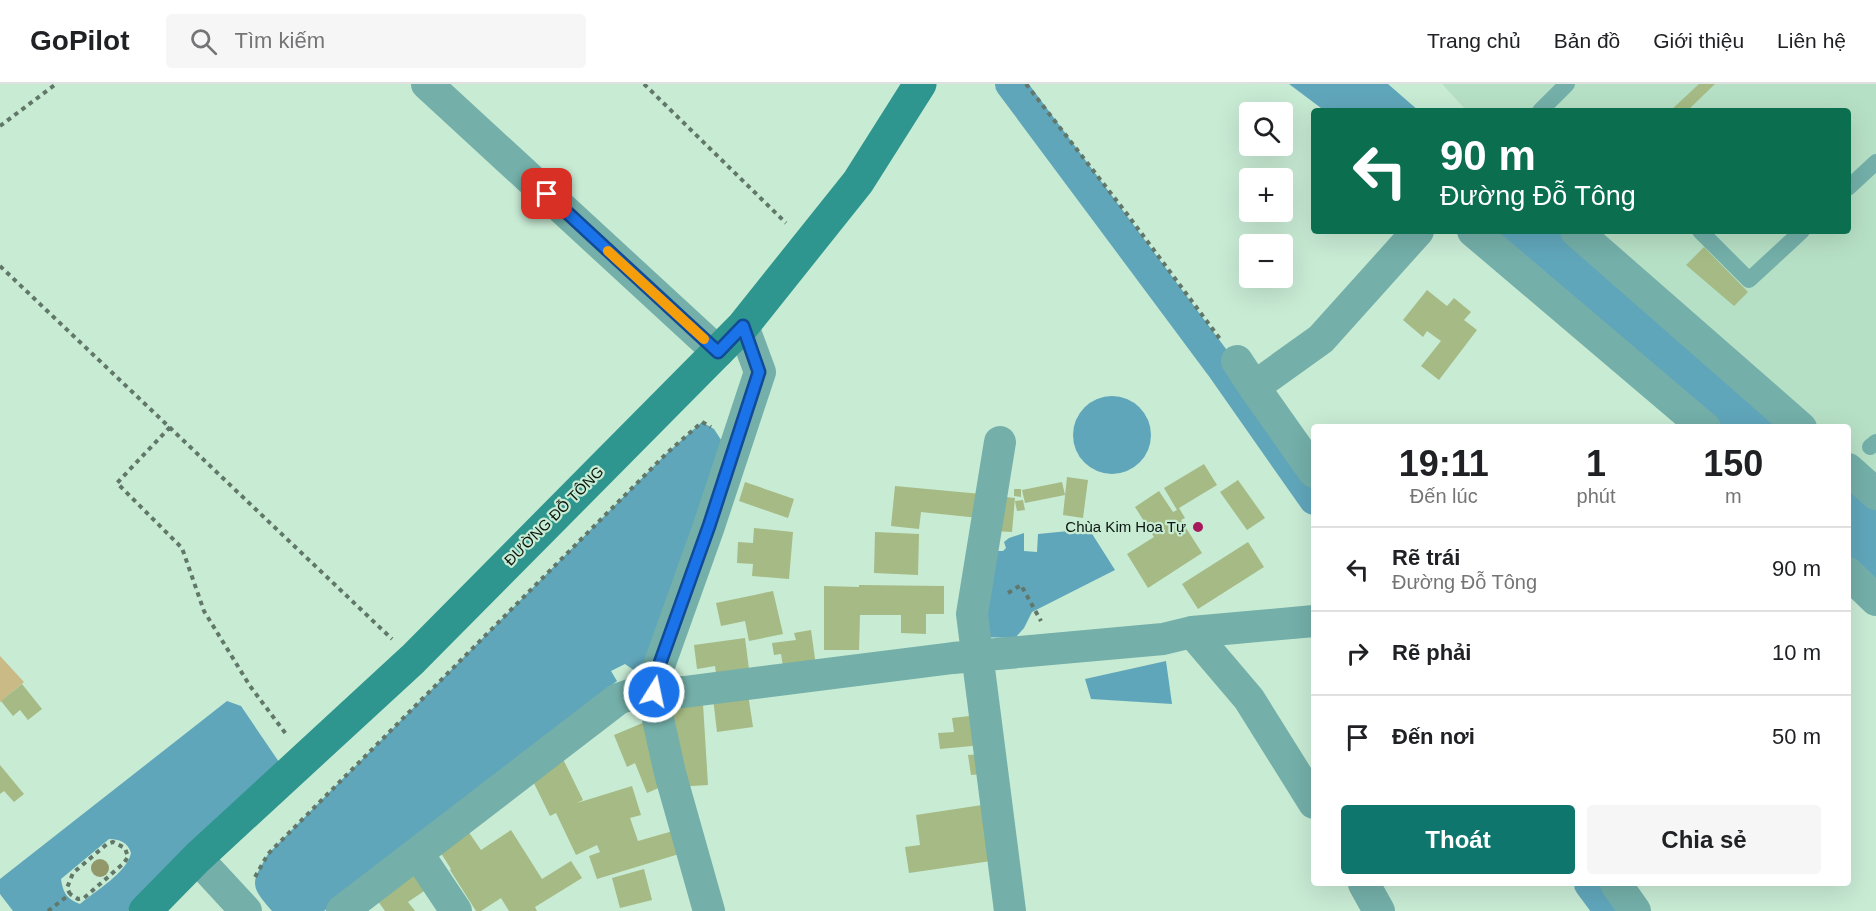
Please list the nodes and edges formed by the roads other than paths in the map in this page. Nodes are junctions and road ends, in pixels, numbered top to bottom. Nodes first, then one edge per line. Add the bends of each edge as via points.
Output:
1 (427, 84) edge
2 (920, 84) edge
3 (1567, 84) edge
4 (1543, 108) edge
5 (1876, 162) edge
6 (1851, 185) edge
7 (1415, 234) edge
8 (1477, 234) edge
9 (1579, 234) edge
10 (1703, 234) edge
11 (1799, 234) edge
12 (743, 326) junction
13 (718, 352) junction
14 (1237, 361) road end
15 (1254, 387) junction
16 (1700, 424) edge
17 (1796, 424) edge
18 (1000, 442) dead end
19 (1311, 468) edge
20 (1851, 472) edge
21 (1876, 494) edge
22 (1851, 576) edge
23 (1876, 600) edge
24 (1311, 621) edge
25 (1192, 632) junction
26 (977, 656) junction
27 (654, 692) junction
28 (1311, 798) edge
29 (418, 854) junction
30 (197, 858) junction
31 (1365, 886) edge
32 (1617, 886) edge
33 (251, 898) edge
34 (146, 911) edge
35 (342, 911) edge
36 (456, 911) edge
37 (709, 911) edge
38 (1010, 911) edge
39 (1379, 911) edge
40 (1635, 911) edge

1 - 13 street
2 - 12 main road, ĐƯỜNG ĐỖ TÔNG via 858,182
3 - 4 lane
5 - 6 lane
7 - 15 street via 1321,339
8 - 16 street
9 - 17 street
10 - 11 lane via 1749,280
12 - 13 main road, ĐƯỜNG ĐỖ TÔNG
12 - 27 street via 759,372 655,677
13 - 30 main road, ĐƯỜNG ĐỖ TÔNG via 413,658
14 - 15 street
15 - 19 street
18 - 26 street via 972,614
20 - 21 street
22 - 23 street
24 - 25 street
25 - 26 street via 1163,639
25 - 28 street via 1249,699
26 - 27 street via 684,692
26 - 38 street
27 - 29 street via 638,692 618,699
27 - 37 street via 670,773
29 - 35 street
29 - 36 street
30 - 33 street
30 - 34 main road, ĐƯỜNG ĐỖ TÔNG
31 - 39 street
32 - 40 street

